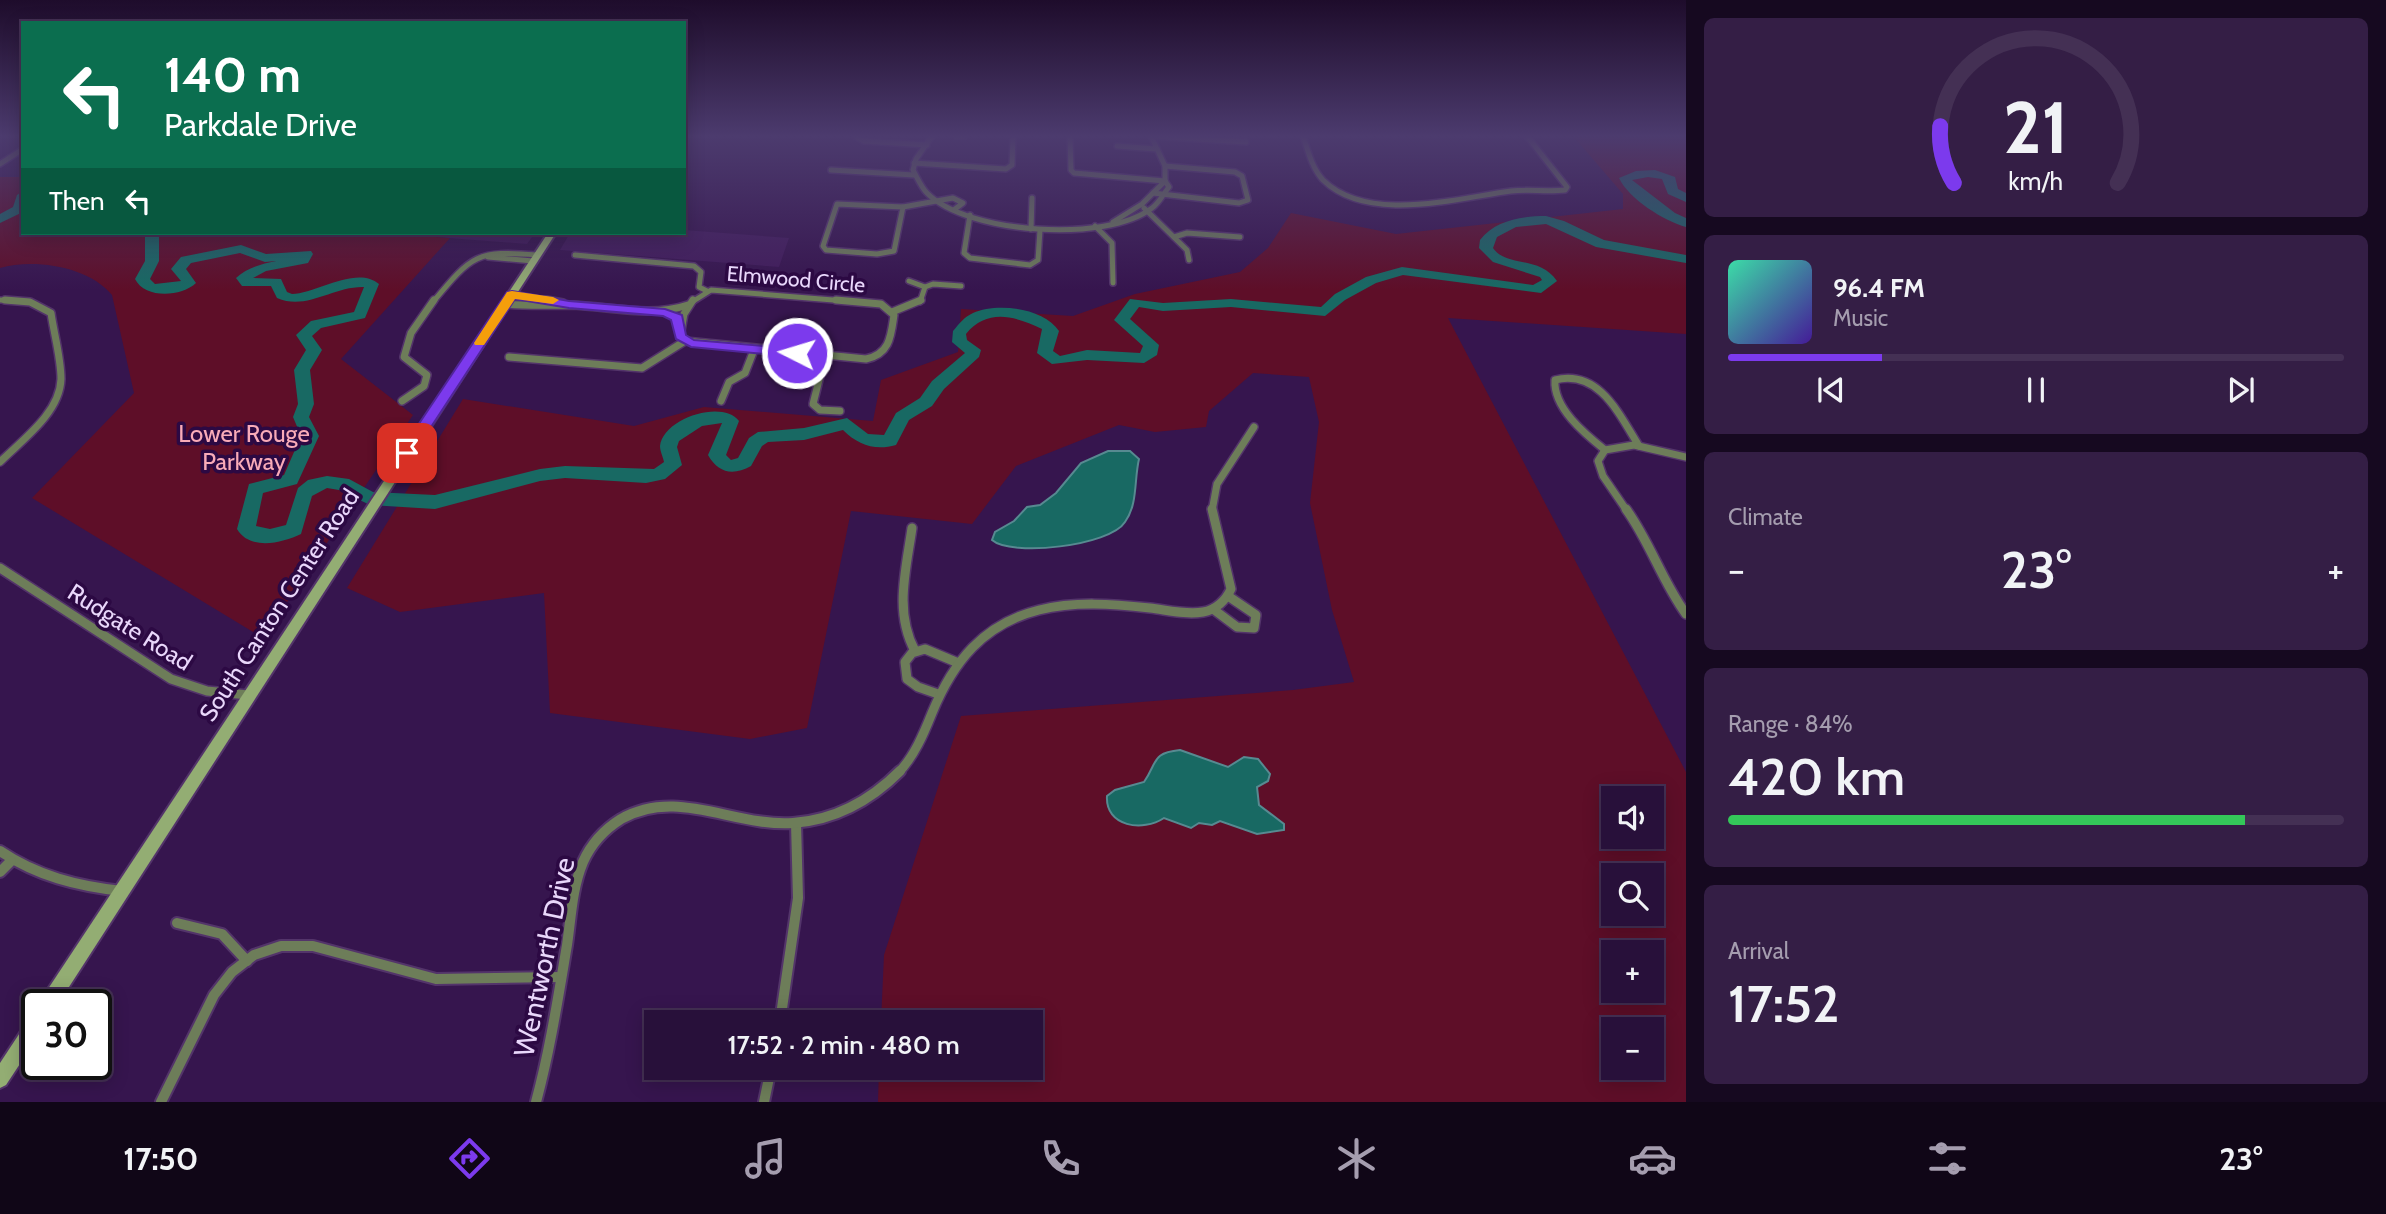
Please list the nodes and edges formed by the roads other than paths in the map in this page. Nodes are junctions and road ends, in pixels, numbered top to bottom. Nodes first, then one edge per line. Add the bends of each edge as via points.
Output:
1 (922, 187) edge
2 (1159, 187) edge
3 (1169, 187) edge
4 (1245, 187) edge
5 (1334, 187) edge
6 (1538, 187) edge
7 (1567, 187) edge
8 (1535, 188) junction
9 (1153, 193) junction
10 (1165, 196) junction
11 (1032, 198) dead end
12 (939, 201) junction
13 (1138, 206) junction
14 (903, 207) junction
15 (955, 209) junction
16 (1148, 211) junction
17 (970, 215) junction
18 (1113, 222) junction
19 (1095, 226) junction
20 (1031, 229) junction
21 (1040, 230) junction
22 (551, 235) edge
23 (1174, 237) junction
24 (1240, 237) dead end
25 (575, 255) dead end
26 (535, 258) junction
27 (1189, 260) dead end
28 (909, 281) dead end
29 (1113, 283) dead end
30 (961, 286) dead end
31 (925, 287) junction
32 (707, 291) junction
33 (0, 300) edge
34 (508, 300) junction
35 (691, 303) junction
36 (569, 305) junction
37 (892, 312) junction
38 (665, 313) junction
39 (680, 329) junction
40 (685, 341) junction
41 (754, 349) junction
42 (825, 356) junction
43 (509, 357) dead end
44 (402, 401) dead end
45 (721, 401) dead end
46 (840, 411) dead end
47 (1255, 427) dead end
48 (1639, 446) junction
49 (1605, 450) junction
50 (1686, 457) edge
51 (0, 462) edge
52 (912, 527) dead end
53 (0, 568) edge
54 (1228, 596) junction
55 (1213, 609) junction
56 (1686, 614) edge
57 (915, 651) junction
58 (956, 662) junction
59 (938, 694) junction
60 (248, 695) junction
61 (796, 823) junction
62 (0, 851) edge
63 (11, 861) junction
64 (0, 872) edge
65 (122, 891) junction
66 (177, 923) dead end
67 (247, 961) junction
68 (561, 977) junction
69 (58, 989) edge
70 (782, 1010) edge
71 (21, 1047) edge
72 (0, 1079) edge
73 (769, 1080) edge
74 (161, 1102) edge
75 (536, 1102) edge
76 (764, 1102) edge

1 - 12 street
2 - 9 street
3 - 10 street
4 - 10 street via 1248,198 1239,202
5 - 8 street via 1364,201 1405,205
6 - 8 street
7 - 8 street
9 - 10 street
9 - 13 street
10 - 16 street
11 - 20 street
12 - 14 street
12 - 15 street
12 - 15 street via 961,200
13 - 16 street
13 - 18 street
14 - 14 street via 837,204 823,246 833,251 894,251
15 - 17 street
16 - 18 street
16 - 23 street
17 - 20 street
17 - 21 street via 964,253 970,258 1030,265 1038,260
18 - 19 street
19 - 21 street
19 - 29 street via 1112,243
20 - 21 street
22 - 26 main road, South Canton Center Road
23 - 24 street via 1187,233
23 - 27 street via 1187,250
25 - 32 street via 694,266 701,272 699,287
26 - 34 main road, South Canton Center Road
26 - 44 street via 482,254 450,283 407,337 404,357 427,375 424,386
28 - 31 street
30 - 31 street
31 - 37 street via 920,302
32 - 35 street, Elmwood Circle
32 - 37 street, Elmwood Circle via 875,303
33 - 51 street via 30,302 51,313 61,378 47,414
34 - 36 street
34 - 36 street
34 - 60 main road, South Canton Center Road
35 - 38 street, Elmwood Circle
35 - 39 street
36 - 38 street
37 - 42 street, Elmwood Circle via 888,349 882,355 866,359
38 - 39 street via 677,318
39 - 40 street
40 - 41 street, Elmwood Circle
40 - 43 street via 673,344 654,364 642,368
41 - 42 street, Elmwood Circle
41 - 45 street via 746,373 729,382
42 - 46 street via 813,404 820,410
47 - 54 street via 1217,484 1212,500 1213,522 1231,582
48 - 49 street
48 - 49 street via 1597,387 1574,377 1555,380 1555,390 1577,426
48 - 50 street
49 - 56 street via 1599,469 1644,534 1662,579
52 - 57 street via 902,618
53 - 60 street, Rudgate Road via 171,679 207,691
54 - 55 street
54 - 55 street via 1256,615 1254,628 1237,627
55 - 58 street, Wentworth Drive via 1193,613 1100,604 1055,607 1021,615 995,628
57 - 58 street via 933,650
57 - 59 street via 904,662 905,677 914,686
58 - 59 street, Wentworth Drive
59 - 61 street, Wentworth Drive via 917,747 891,782 848,810
60 - 65 main road, South Canton Center Road
61 - 68 street, Wentworth Drive via 759,822 672,804 621,818 598,838 582,864
61 - 70 street via 798,923
62 - 63 street
63 - 64 street
63 - 65 street via 83,887
65 - 69 main road, South Canton Center Road
66 - 67 street via 222,934
67 - 68 street via 273,948 301,944 436,979
67 - 74 street via 208,1000
68 - 75 street, Wentworth Drive
71 - 72 main road
73 - 76 street

